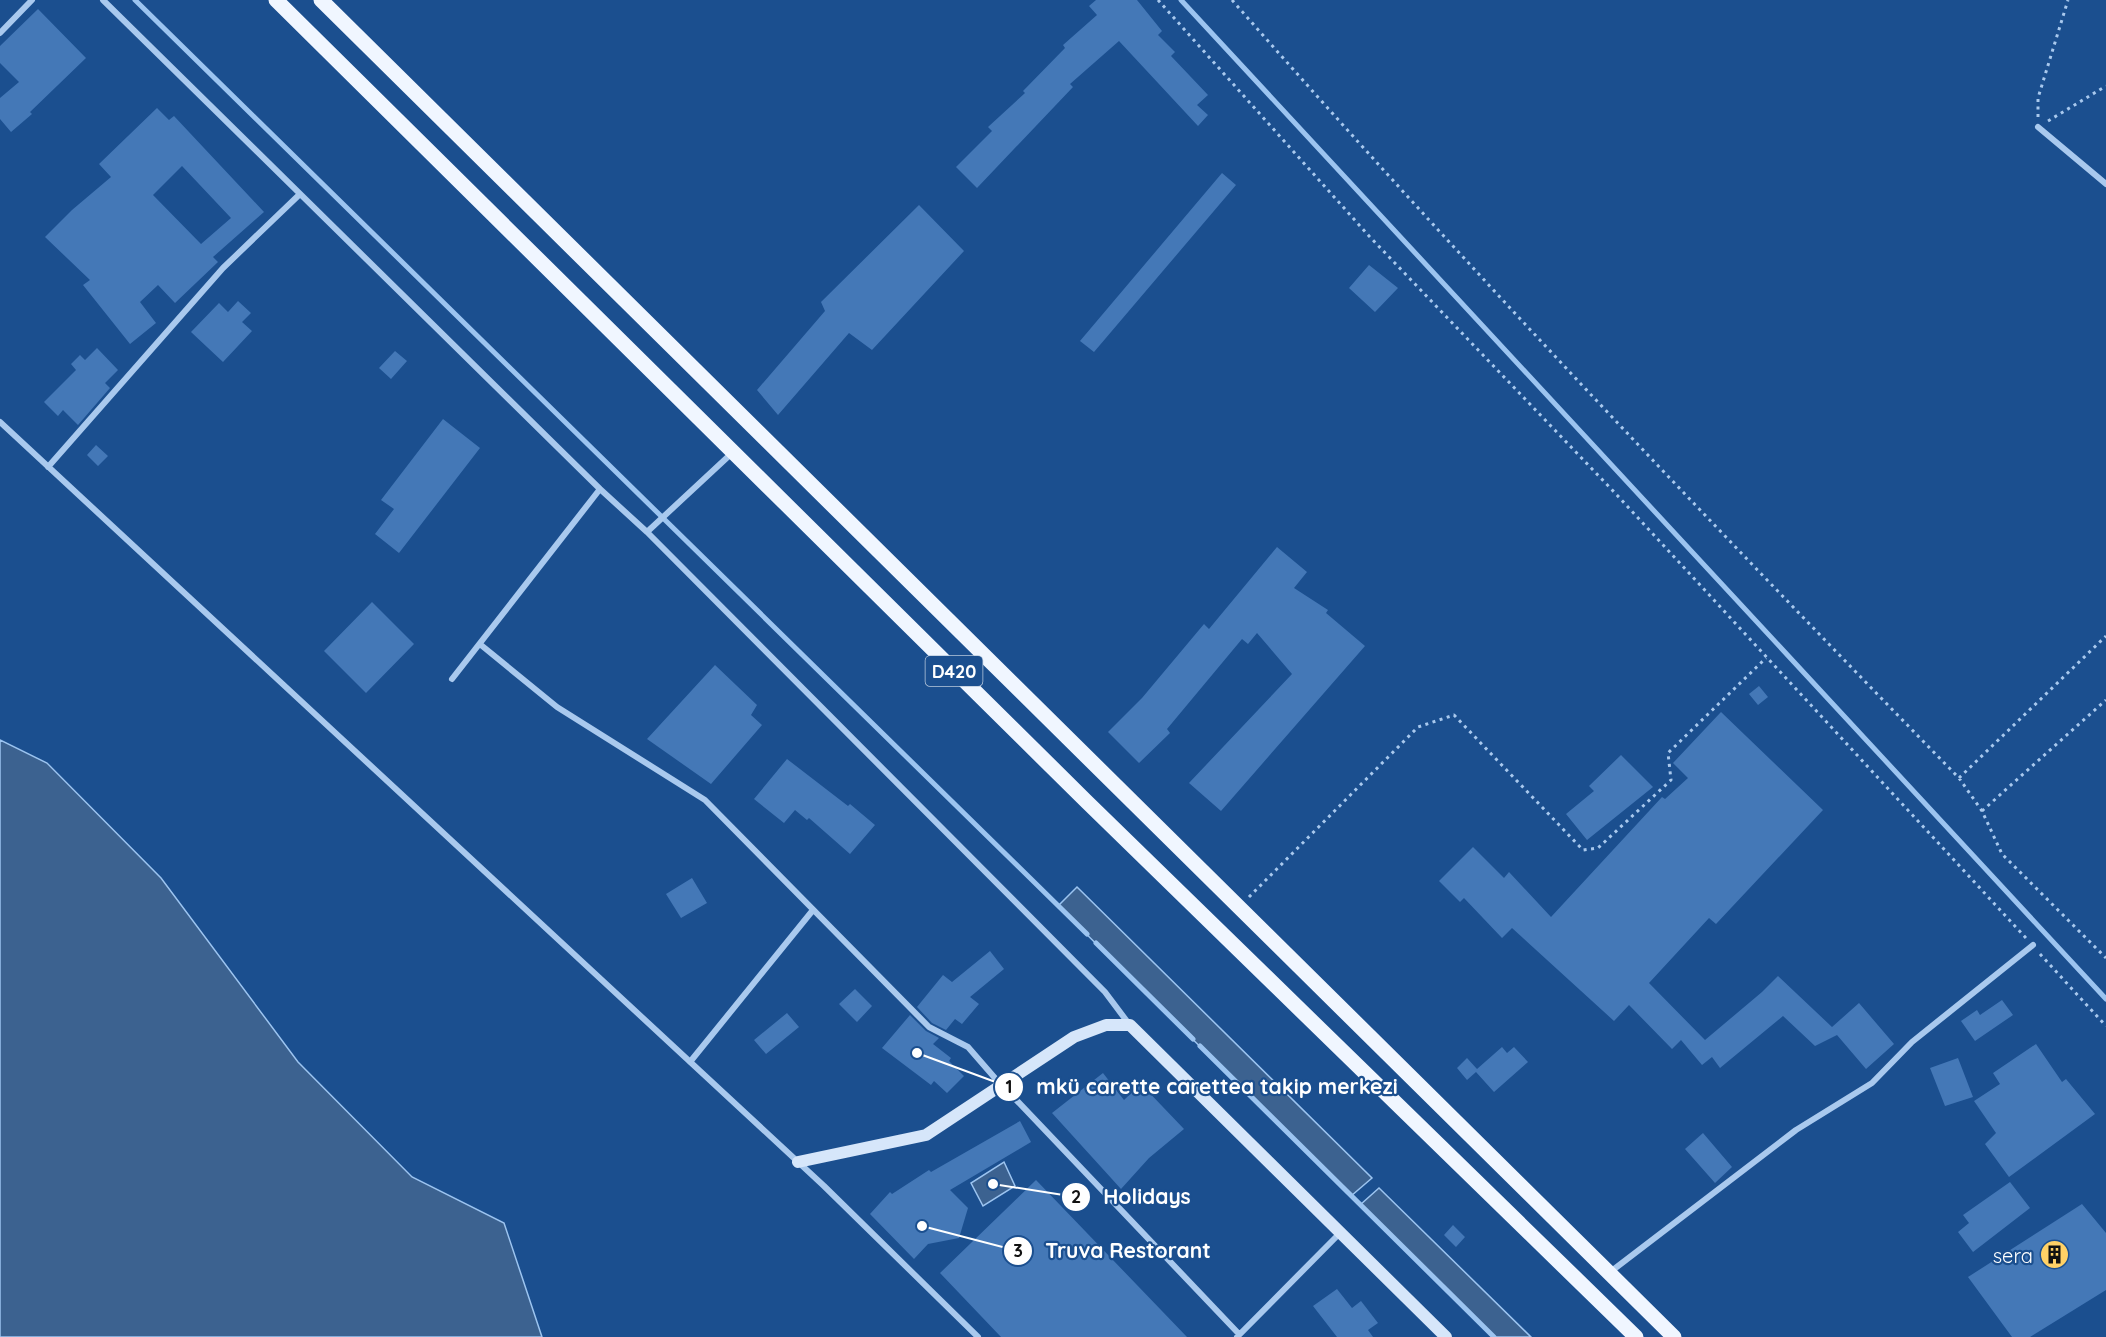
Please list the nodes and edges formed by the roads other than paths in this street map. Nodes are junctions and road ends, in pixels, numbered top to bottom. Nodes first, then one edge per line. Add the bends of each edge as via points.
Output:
1 (32, 0) edge
2 (103, 0) edge
3 (276, 0) edge
4 (321, 0) edge
5 (0, 33) edge
6 (2038, 126) road end
7 (2106, 184) edge
8 (300, 194) junction
9 (0, 422) edge
10 (733, 452) junction
11 (48, 467) junction
12 (600, 489) junction
13 (647, 532) junction
14 (481, 645) junction
15 (452, 679) dead end
16 (813, 910) junction
17 (2032, 945) road end
18 (1130, 1025) junction
19 (690, 1062) junction
20 (1002, 1085) junction
21 (798, 1162) junction
22 (1340, 1233) junction
23 (1609, 1274) junction
24 (1237, 1336) edge
25 (978, 1337) edge
26 (1446, 1337) edge
27 (1636, 1337) edge
28 (1674, 1337) edge

1 - 5 street
2 - 8 street
3 - 10 main road, D420
4 - 23 main road, D420
6 - 7 street
8 - 11 street via 223,268
8 - 12 street
9 - 11 street
10 - 13 street
10 - 27 main road, D420
11 - 19 street
12 - 13 street
12 - 14 street
13 - 18 street via 1105,992
14 - 15 street
14 - 16 street via 557,707 705,800
16 - 19 street
16 - 20 street via 929,1027 968,1047
17 - 23 street via 1912,1042 1872,1083 1796,1130
18 - 20 street via 1106,1025 1074,1037
18 - 22 street
19 - 21 street
20 - 21 street via 926,1135
20 - 24 street
21 - 25 street
22 - 24 street
22 - 26 street
23 - 28 main road, D420

